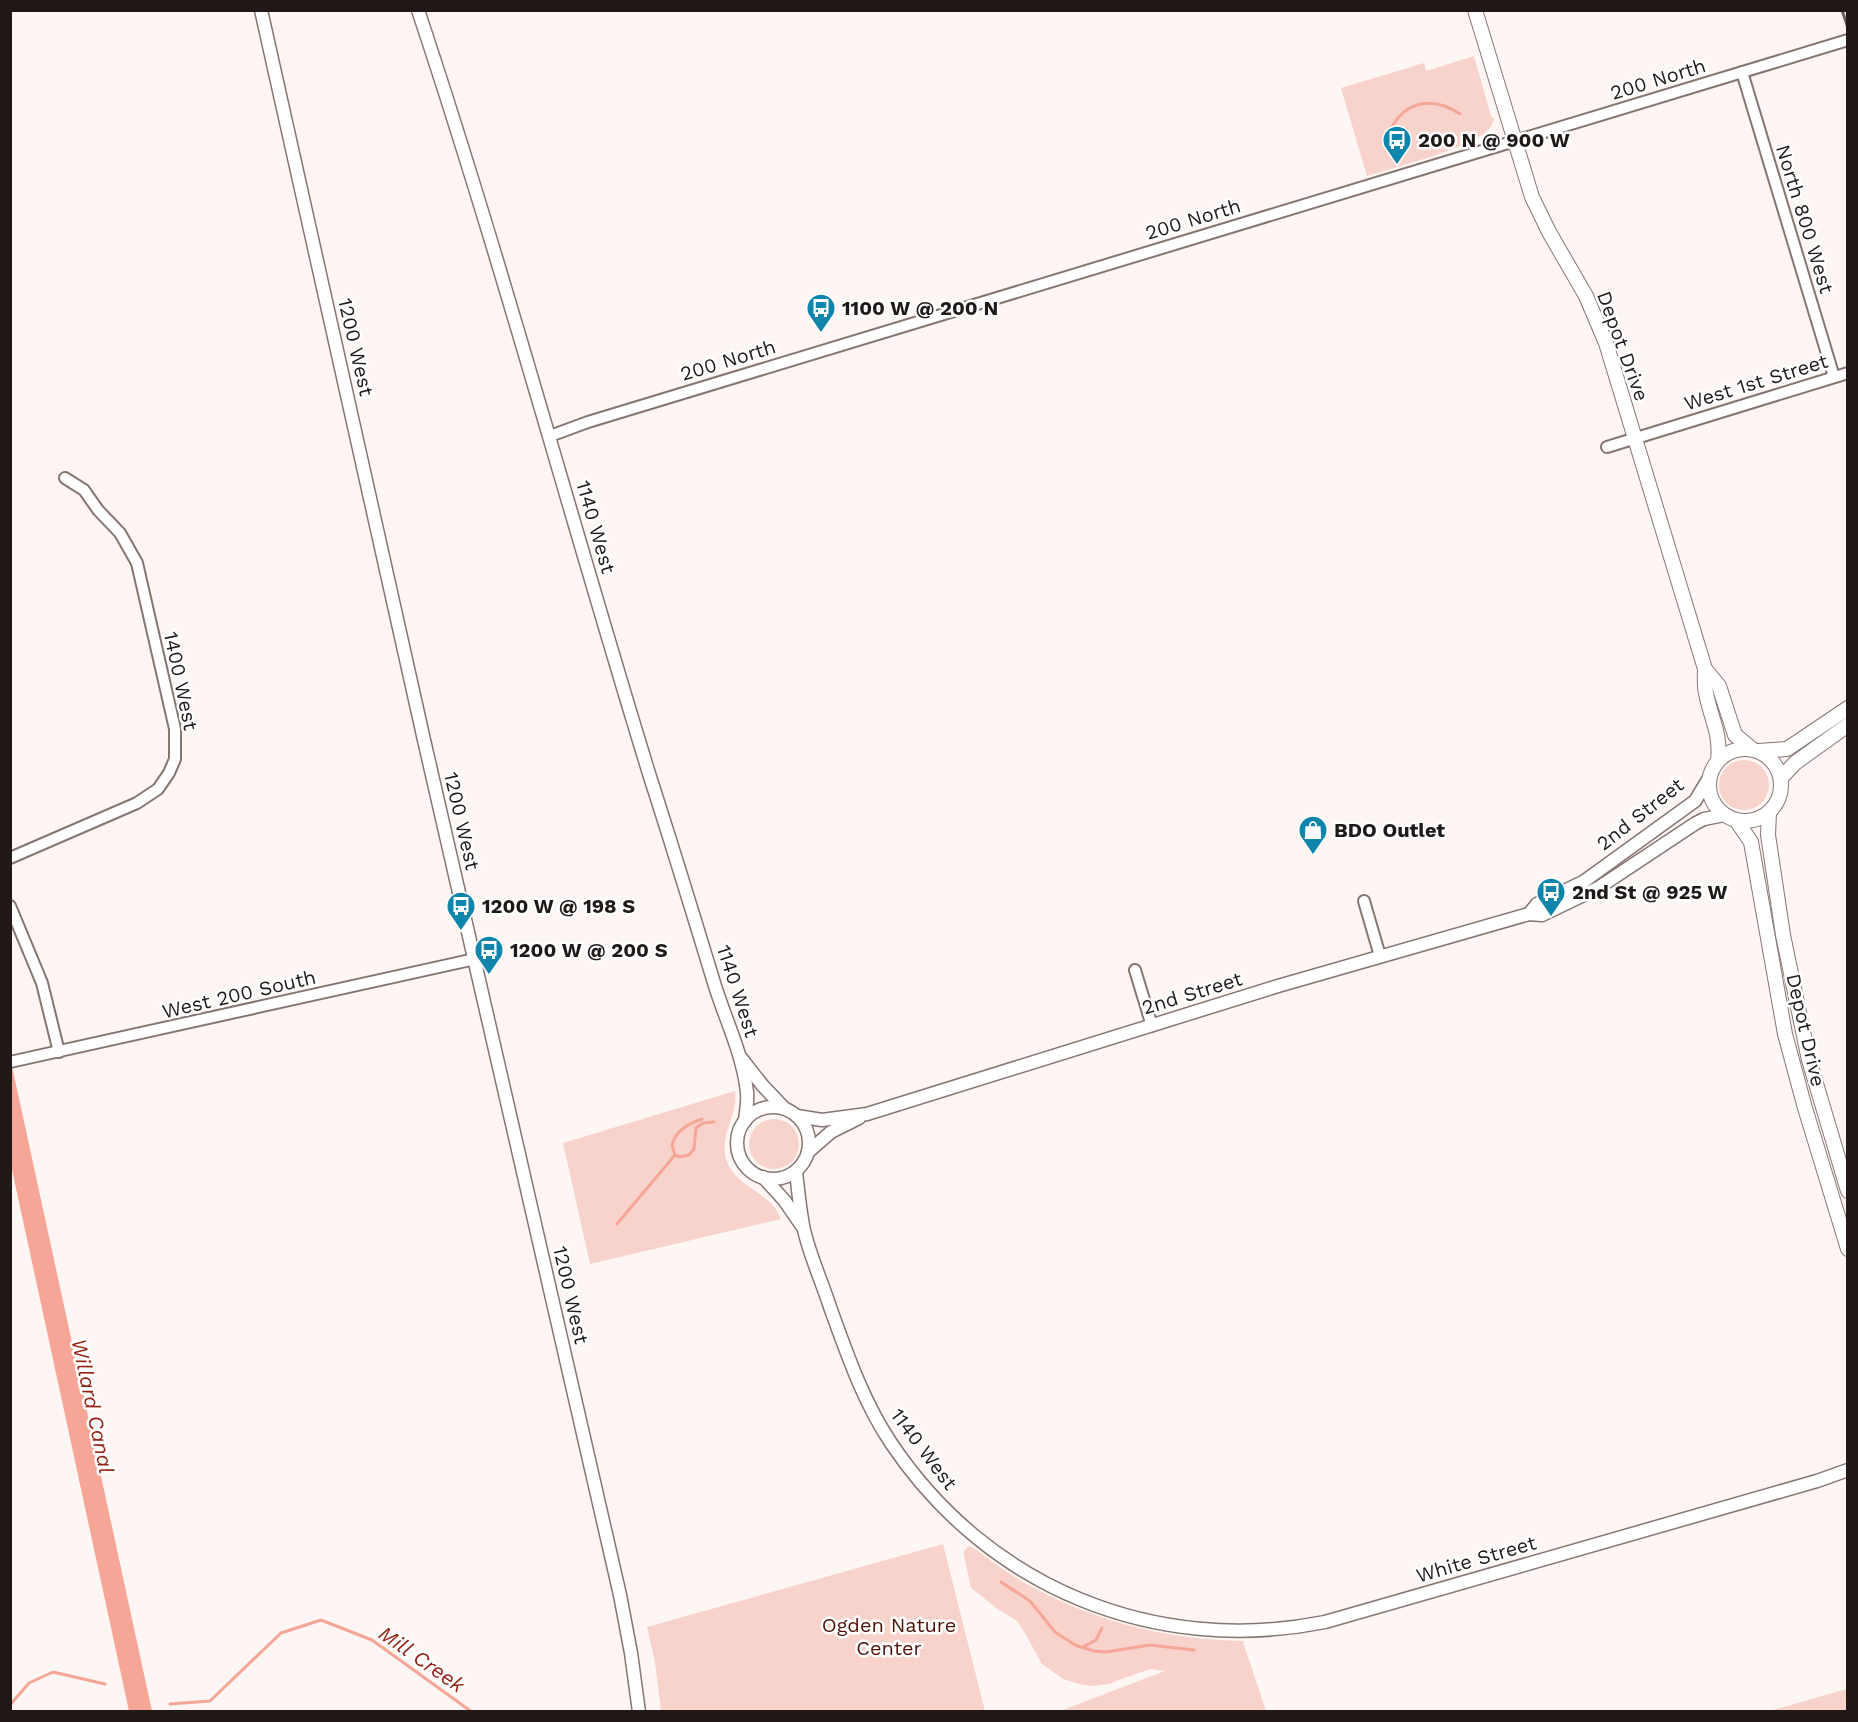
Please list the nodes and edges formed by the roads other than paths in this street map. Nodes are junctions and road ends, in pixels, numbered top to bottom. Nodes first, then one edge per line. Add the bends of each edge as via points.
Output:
1 (261, 10) edge
2 (418, 10) edge
3 (1475, 10) edge
4 (1848, 40) edge
5 (1742, 72) junction
6 (1514, 141) junction
7 (1848, 373) edge
8 (1834, 377) junction
9 (550, 436) junction
10 (1634, 438) junction
11 (1607, 447) dead end
12 (65, 478) dead end
13 (1706, 669) junction
14 (1848, 708) edge
15 (1848, 725) edge
16 (1755, 750) junction
17 (1718, 761) junction
18 (1708, 778) junction
19 (1781, 778) junction
20 (1769, 812) junction
21 (1730, 818) junction
22 (10, 858) edge
23 (1364, 901) dead end
24 (10, 906) edge
25 (1529, 914) junction
26 (1380, 956) junction
27 (475, 959) junction
28 (1134, 970) dead end
29 (1152, 1026) junction
30 (58, 1052) junction
31 (738, 1054) junction
32 (14, 1062) edge
33 (784, 1108) junction
34 (867, 1114) junction
35 (797, 1116) junction
36 (745, 1121) junction
37 (808, 1152) junction
38 (796, 1172) junction
39 (763, 1177) junction
40 (1848, 1191) edge
41 (804, 1230) junction
42 (1848, 1249) edge
43 (1848, 1470) edge
44 (1108, 1610) joint
45 (639, 1712) edge

1 - 27 street, 1200 West
2 - 9 street, 1140 West
3 - 6 main road, Depot Drive
4 - 5 street, 200 North
5 - 6 street, 200 North
5 - 8 street, North 800 West
6 - 9 street, 200 North
6 - 10 main road, Depot Drive via 1532,197 1596,318
7 - 8 street, West 1st Street
8 - 10 street, West 1st Street
9 - 31 street, 1140 West via 631,714
10 - 11 street, West 1st Street
10 - 13 main road, Depot Drive
12 - 22 street, 1400 West via 84,490 120,533 137,563 175,729 175,759 158,789 137,803
13 - 16 main road, Depot Drive via 1719,686 1735,735
13 - 17 main road, Depot Drive via 1705,692 1720,744
14 - 16 main road via 1787,749
15 - 19 main road via 1795,763
16 - 17 main road via 1733,750
16 - 19 main road via 1777,766
17 - 18 main road
18 - 21 main road via 1713,803
18 - 25 street, 2nd Street via 1695,801 1583,882 1537,904
19 - 20 main road via 1779,798
20 - 21 main road via 1752,821
20 - 40 main road, Depot Drive via 1768,835 1794,995
21 - 25 street, 2nd Street via 1704,819 1598,888 1542,915
21 - 42 main road, Depot Drive via 1751,842 1785,1034
23 - 26 street
24 - 30 street via 42,983
25 - 26 street, 2nd Street
26 - 29 street, 2nd Street
27 - 30 street, West 200 South
27 - 45 street, 1200 West via 620,1595
28 - 29 street
29 - 34 street, 2nd Street
30 - 32 street, West 200 South
31 - 33 street, 1140 West
31 - 36 street, 1140 West via 747,1094
33 - 35 street
33 - 36 street via 763,1108
34 - 35 street, 2nd Street via 822,1120
34 - 37 street, 2nd Street via 831,1132
35 - 37 street via 808,1134
36 - 39 street via 738,1142 740,1154 745,1164
37 - 38 street
38 - 39 street via 774,1179
38 - 41 street, 1140 West
39 - 41 street, 1140 West
41 - 44 street, 1140 West via 849,1361 890,1442 916,1479 983,1544 1010,1563 1055,1589
43 - 44 street, White Street via 1307,1626 1237,1631 1192,1628

